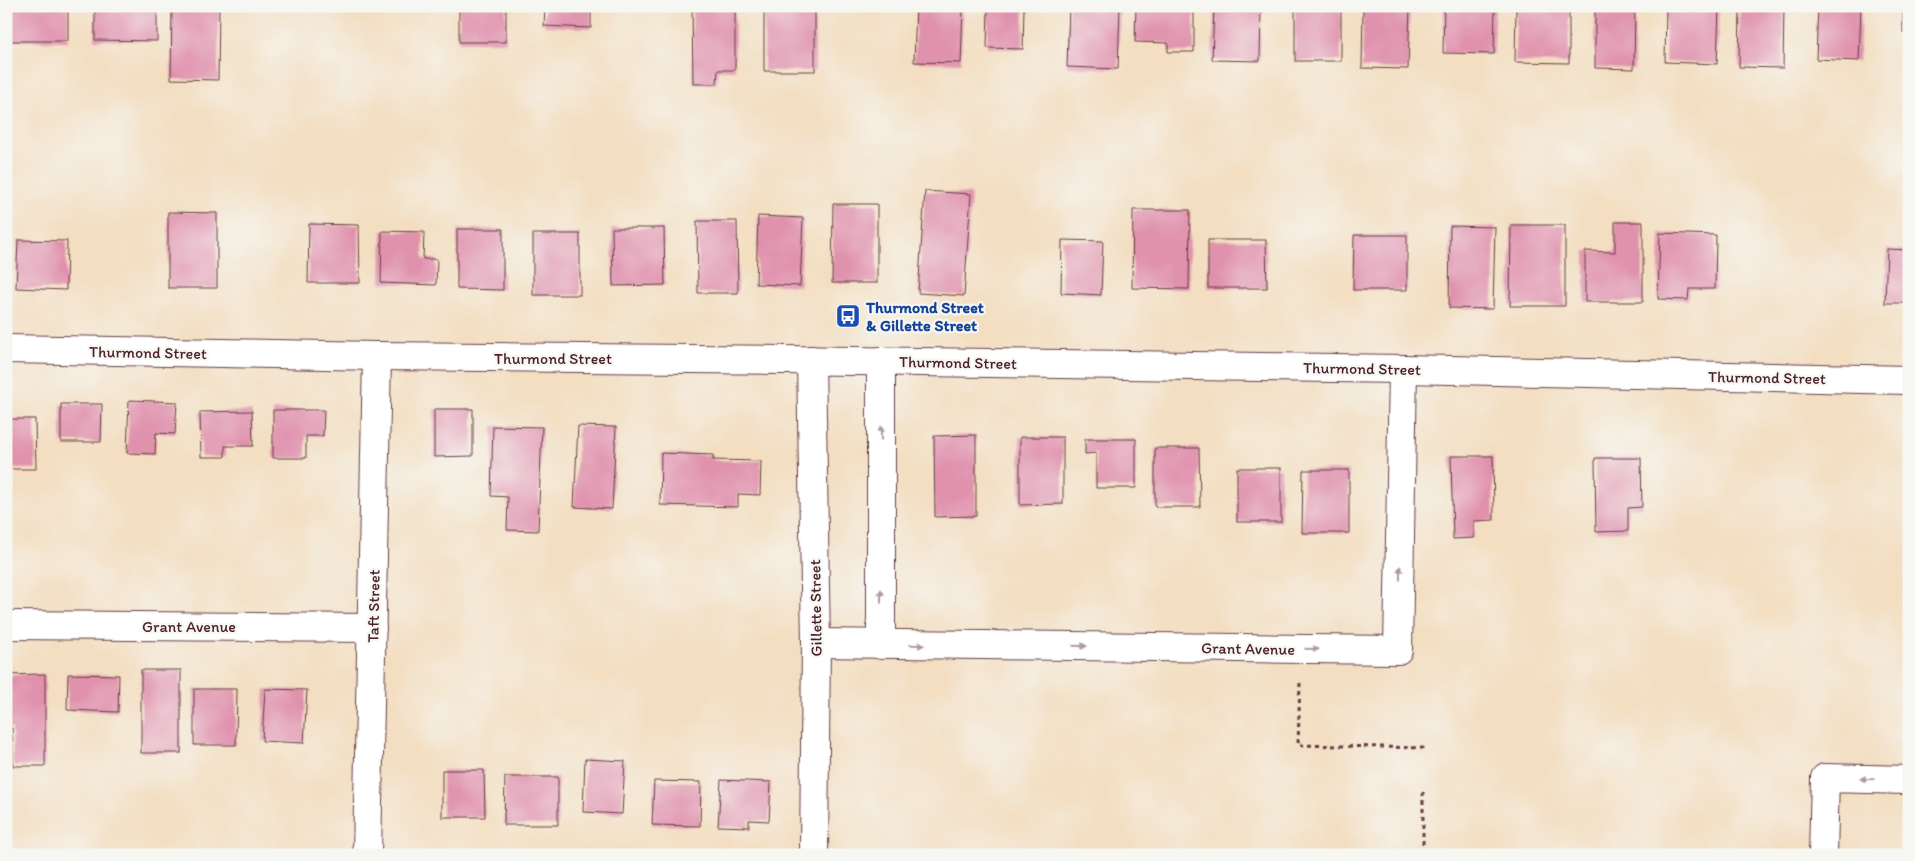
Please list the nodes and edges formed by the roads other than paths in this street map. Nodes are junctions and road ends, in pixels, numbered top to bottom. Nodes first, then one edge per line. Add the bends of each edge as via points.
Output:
1 (6, 349) edge
2 (377, 356) junction
3 (811, 360) junction
4 (881, 361) junction
5 (1403, 369) junction
6 (1909, 380) edge
7 (6, 625) edge
8 (372, 628) junction
9 (816, 643) junction
10 (881, 644) junction
11 (1909, 780) edge
12 (367, 855) edge
13 (814, 855) edge
14 (1823, 855) edge

1 - 2 street, Thurmond Street
2 - 3 street, Thurmond Street
2 - 8 street, Taft Street
3 - 4 street, Thurmond Street
3 - 9 street, Gillette Street
4 - 5 street, Thurmond Street
10 -> 4 street
5 - 6 street, Thurmond Street
10 -> 5 street, Grant Avenue via 1398,650
7 - 8 street, Grant Avenue
8 - 12 street, Taft Street
9 - 10 street, Grant Avenue
9 - 13 street, Gillette Street
11 -> 14 street via 1825,778

